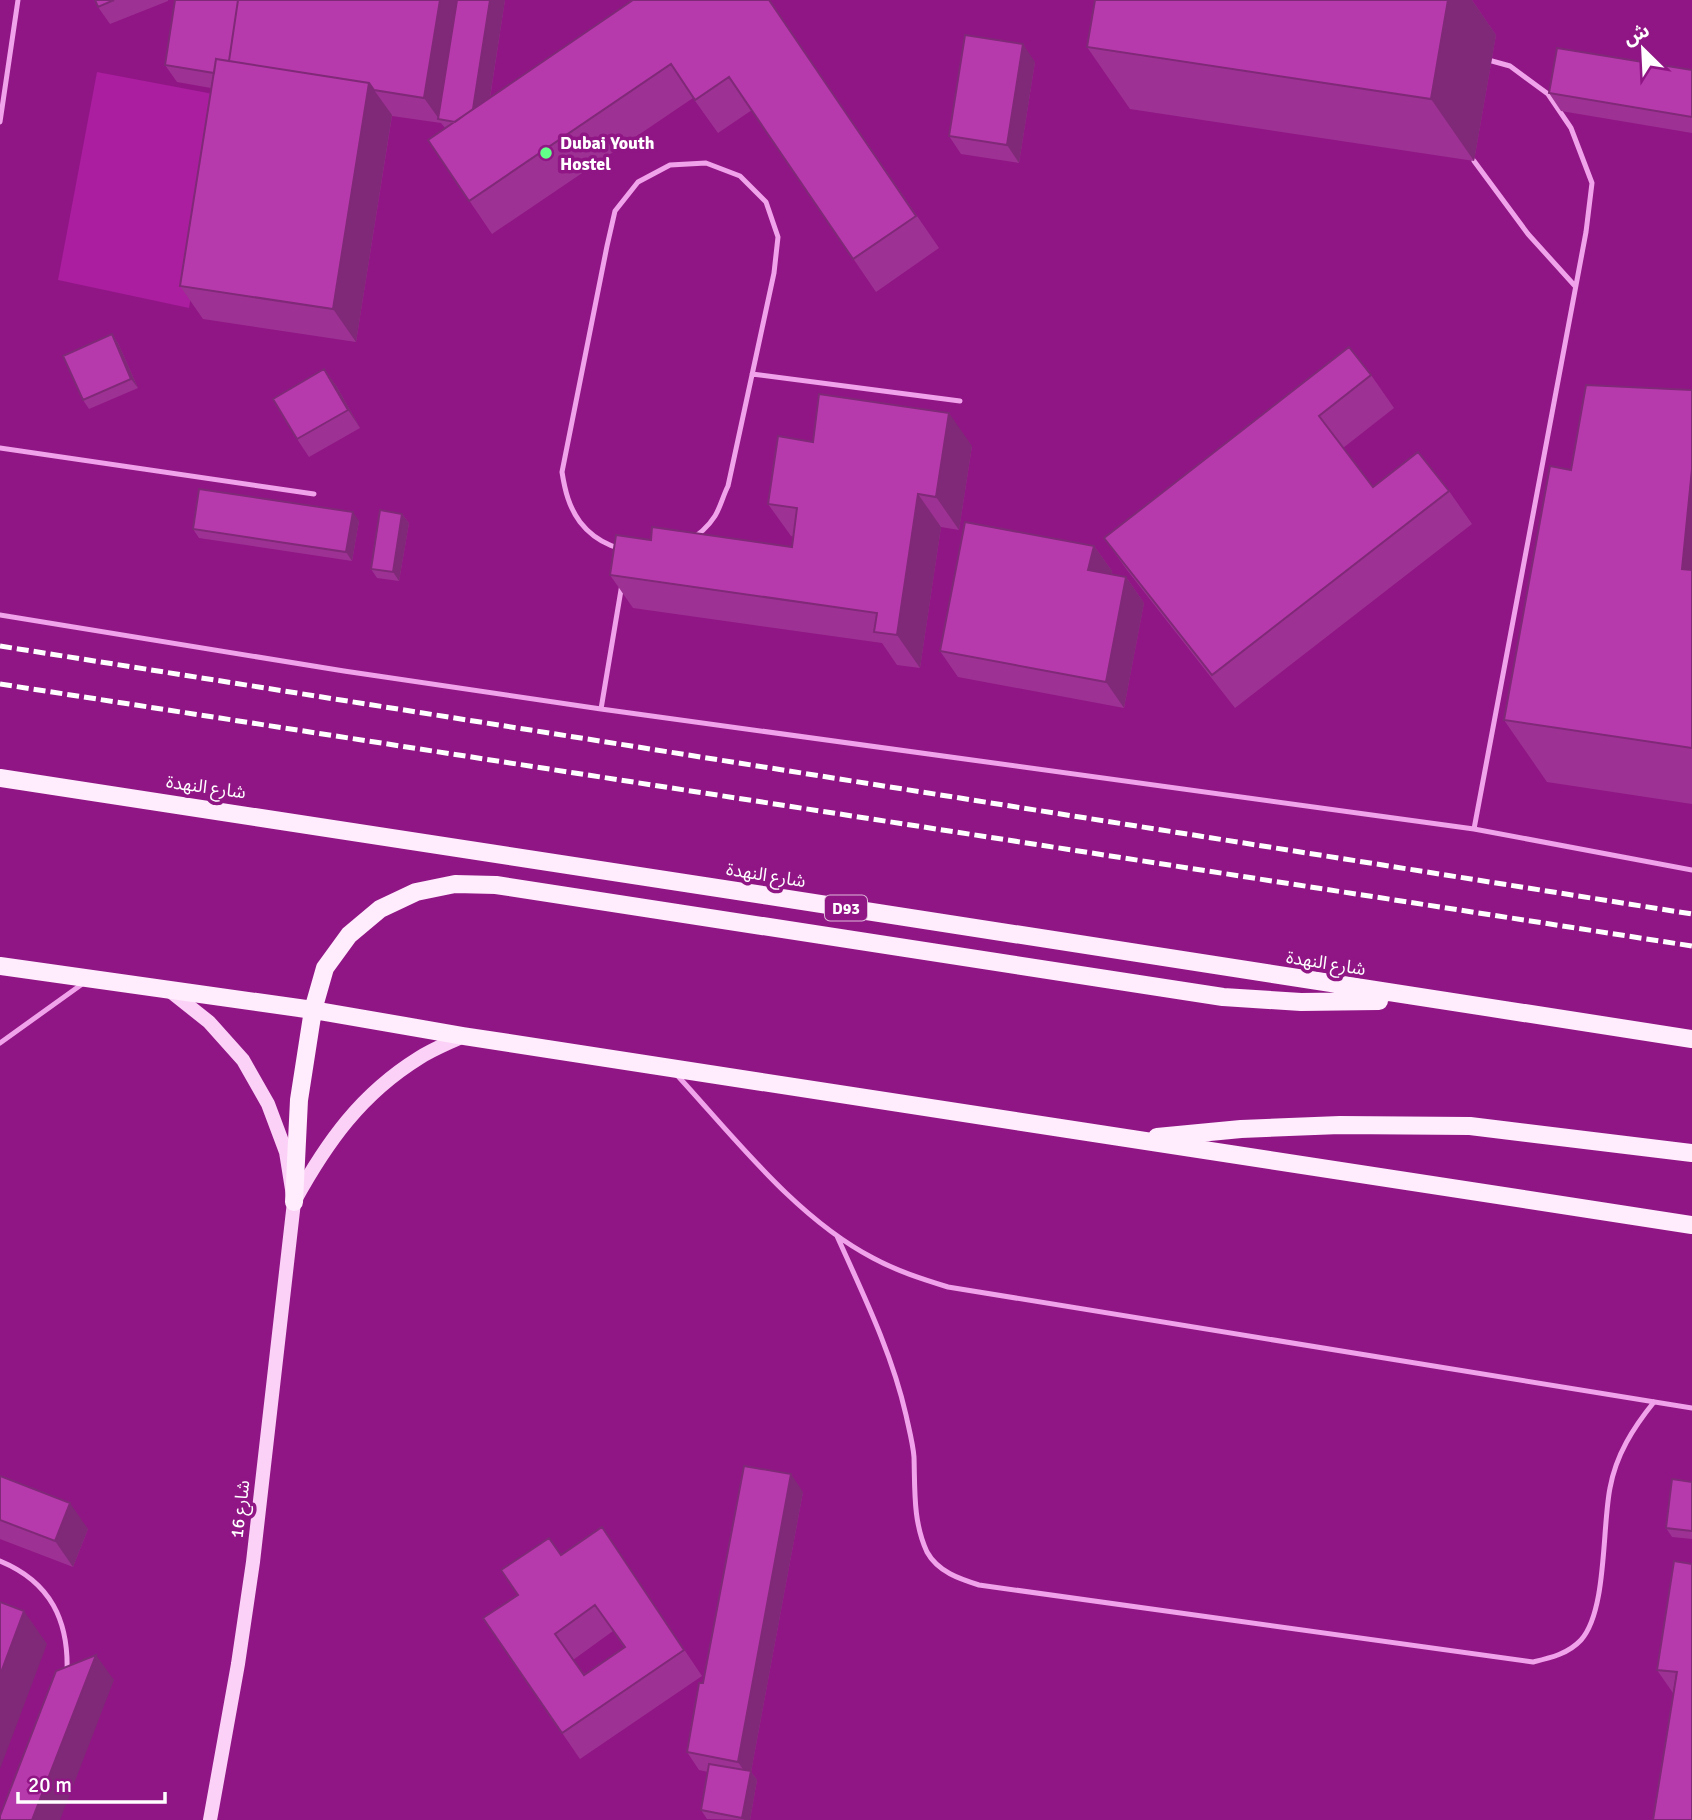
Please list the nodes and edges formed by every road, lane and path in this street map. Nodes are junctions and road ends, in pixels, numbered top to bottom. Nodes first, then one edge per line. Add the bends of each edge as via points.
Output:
1 (18, 0) edge
2 (1492, 61) dead end
3 (0, 122) edge
4 (1474, 161) dead end
5 (1576, 286) junction
6 (752, 374) junction
7 (960, 401) dead end
8 (0, 448) edge
9 (314, 494) dead end
10 (627, 551) junction
11 (625, 563) edge
12 (624, 574) edge
13 (0, 615) edge
14 (601, 709) junction
15 (0, 778) edge
16 (1474, 829) junction
17 (1692, 870) edge
18 (0, 966) edge
19 (89, 979) junction
20 (170, 990) junction
21 (1428, 1000) junction
22 (313, 1010) junction
23 (463, 1036) junction
24 (1692, 1039) edge
25 (0, 1043) edge
26 (669, 1066) junction
27 (1129, 1139) junction
28 (1692, 1153) edge
29 (294, 1202) junction
30 (1692, 1224) edge
31 (838, 1236) junction
32 (1654, 1402) junction
33 (1692, 1408) edge
34 (0, 1561) edge
35 (67, 1675) edge
36 (210, 1820) edge

1 - 3 lane
2 - 5 lane via 1510,66 1548,94 1580,150 1592,183
4 - 5 lane via 1528,234
5 - 16 lane
6 - 7 lane
6 - 10 lane via 727,486 715,517 691,540 661,552
6 - 10 lane via 778,237 766,202 740,176 706,163 670,165 638,182 615,211 562,472 567,499 581,523 602,541
8 - 9 lane
10 - 11 lane
12 - 14 lane
13 - 14 lane
14 - 16 lane
15 - 21 main road, شارع النهدة / D93
16 - 17 lane
18 - 19 main road
19 - 20 main road
19 - 25 lane
20 - 22 main road
20 - 29 street, شارع 16 via 209,1022 243,1060 268,1104 286,1152
21 - 22 main road via 1223,998 496,885 456,884 416,892 380,909 349,935 325,968
21 - 24 main road, شارع النهدة / D93
22 - 23 main road
22 - 29 main road via 299,1100
23 - 26 main road
23 - 29 street, شارع 16 via 420,1058 381,1086 346,1120 317,1159
26 - 27 main road
26 - 31 lane via 768,1173
27 - 28 main road via 1340,1125 1470,1126
27 - 30 main road
29 - 36 street, شارع 16 via 253,1562
31 - 32 lane via 905,1274 948,1287
31 - 32 lane via 879,1330 906,1413 914,1454 918,1525 928,1554 950,1576 979,1586 1532,1662 1558,1656 1580,1641 1594,1620 1610,1487 1633,1427
32 - 33 lane
34 - 35 lane via 28,1576 48,1596 62,1620

